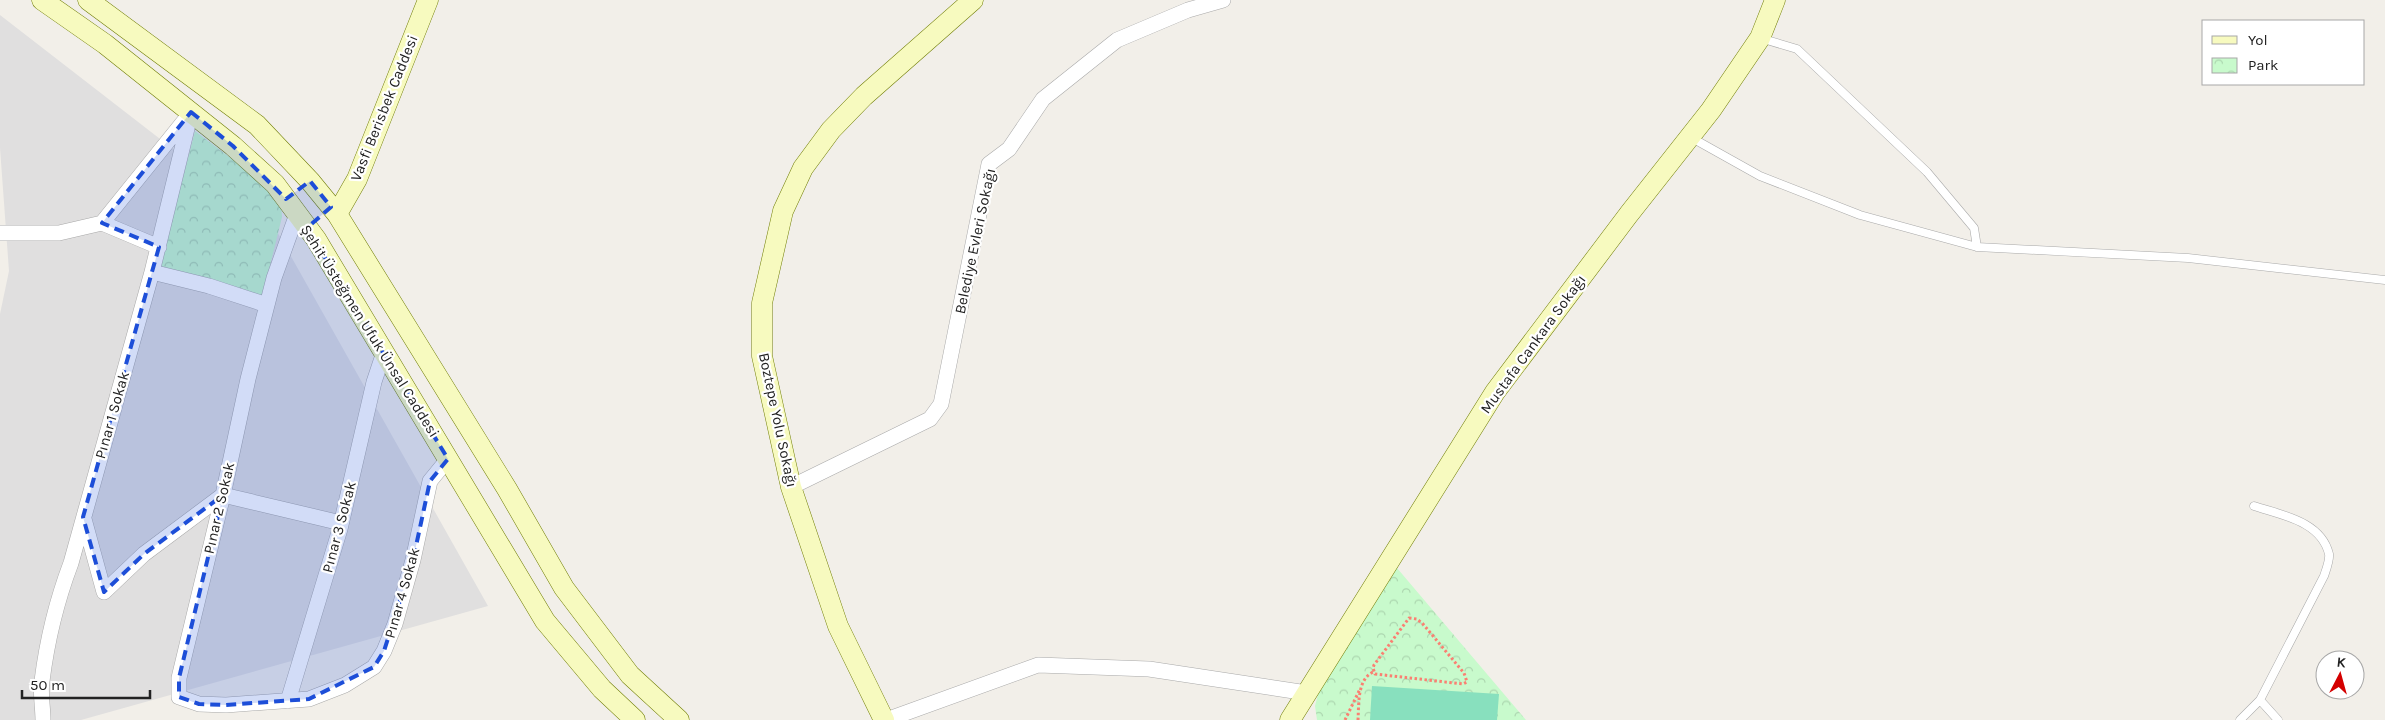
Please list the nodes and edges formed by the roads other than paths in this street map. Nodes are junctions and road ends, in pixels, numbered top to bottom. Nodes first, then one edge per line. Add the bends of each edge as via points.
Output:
1 (42, 0) edge
2 (88, 0) edge
3 (428, 0) edge
4 (973, 0) edge
5 (1223, 0) edge
6 (1774, 3) edge
7 (1760, 38) junction
8 (191, 112) junction
9 (1690, 137) junction
10 (310, 181) junction
11 (334, 211) junction
12 (297, 214) junction
13 (102, 223) junction
14 (0, 233) edge
15 (159, 247) junction
16 (1977, 248) junction
17 (152, 272) junction
18 (2385, 280) edge
19 (267, 305) junction
20 (384, 352) junction
21 (448, 459) junction
22 (791, 487) junction
23 (223, 495) junction
24 (2254, 506) dead end
25 (83, 517) junction
26 (341, 523) junction
27 (1307, 693) junction
28 (2260, 700) junction
29 (288, 701) junction
30 (43, 720) edge
31 (635, 720) edge
32 (679, 720) edge
33 (885, 720) edge
34 (1290, 720) edge
35 (1309, 720) edge
36 (2240, 720) edge
37 (2278, 720) edge

1 - 8 street, Şehit Üsteğmen Ufuk Ünsal Caddesi via 105,44
2 - 10 street via 257,125
3 - 11 street, Vasfi Berisbek Caddesi via 357,179
4 - 22 street, Boztepe Yolu Sokağı via 864,96 831,130 803,168 783,211 762,303 762,356
5 - 22 street, Belediye Evleri Sokağı via 1188,10 1117,40 1043,99 1009,149 989,164 941,404 930,419
6 - 7 street, Mustafa Cankara Sokağı
7 - 9 street, Mustafa Cankara Sokağı
7 - 16 lane via 1797,49 1927,172 1974,228
8 - 12 street, Şehit Üsteğmen Ufuk Ünsal Caddesi via 275,184
8 - 13 street
8 - 15 street, Pınar 1 Sokak
9 - 16 lane via 1760,176 1860,215
9 - 27 street, Mustafa Cankara Sokağı via 1496,392
10 - 11 street
10 - 12 street
11 - 12 street, Vasfi Berisbek Caddesi
11 - 32 street via 507,489 564,588 630,675
12 - 19 street, Pınar 2 Sokak
12 - 20 street, Şehit Üsteğmen Ufuk Ünsal Caddesi via 316,239
13 - 14 street via 59,233
13 - 15 street
15 - 17 street, Pınar 1 Sokak
16 - 18 lane via 2188,258
17 - 19 street
17 - 25 street, Pınar 1 Sokak
19 - 23 street, Pınar 2 Sokak
20 - 21 street, Şehit Üsteğmen Ufuk Ünsal Caddesi
20 - 26 street, Pınar 3 Sokak
21 - 29 street, Pınar 4 Sokak via 430,480 395,624 374,667 309,699
21 - 31 street, Şehit Üsteğmen Ufuk Ünsal Caddesi via 546,621 602,688
22 - 33 street, Boztepe Yolu Sokağı via 838,626
23 - 25 street via 144,554 104,592
23 - 26 street
23 - 29 street, Pınar 2 Sokak via 179,678 178,697 199,704 226,705
24 - 28 lane via 2300,521 2322,537 2330,555 2324,576
25 - 30 street, Pınar 1 Sokak via 50,638 42,682
26 - 29 street, Pınar 3 Sokak
27 - 33 street via 1149,669 1038,665
27 - 34 street, Mustafa Cankara Sokağı
27 - 35 street
28 - 36 lane
28 - 37 lane

